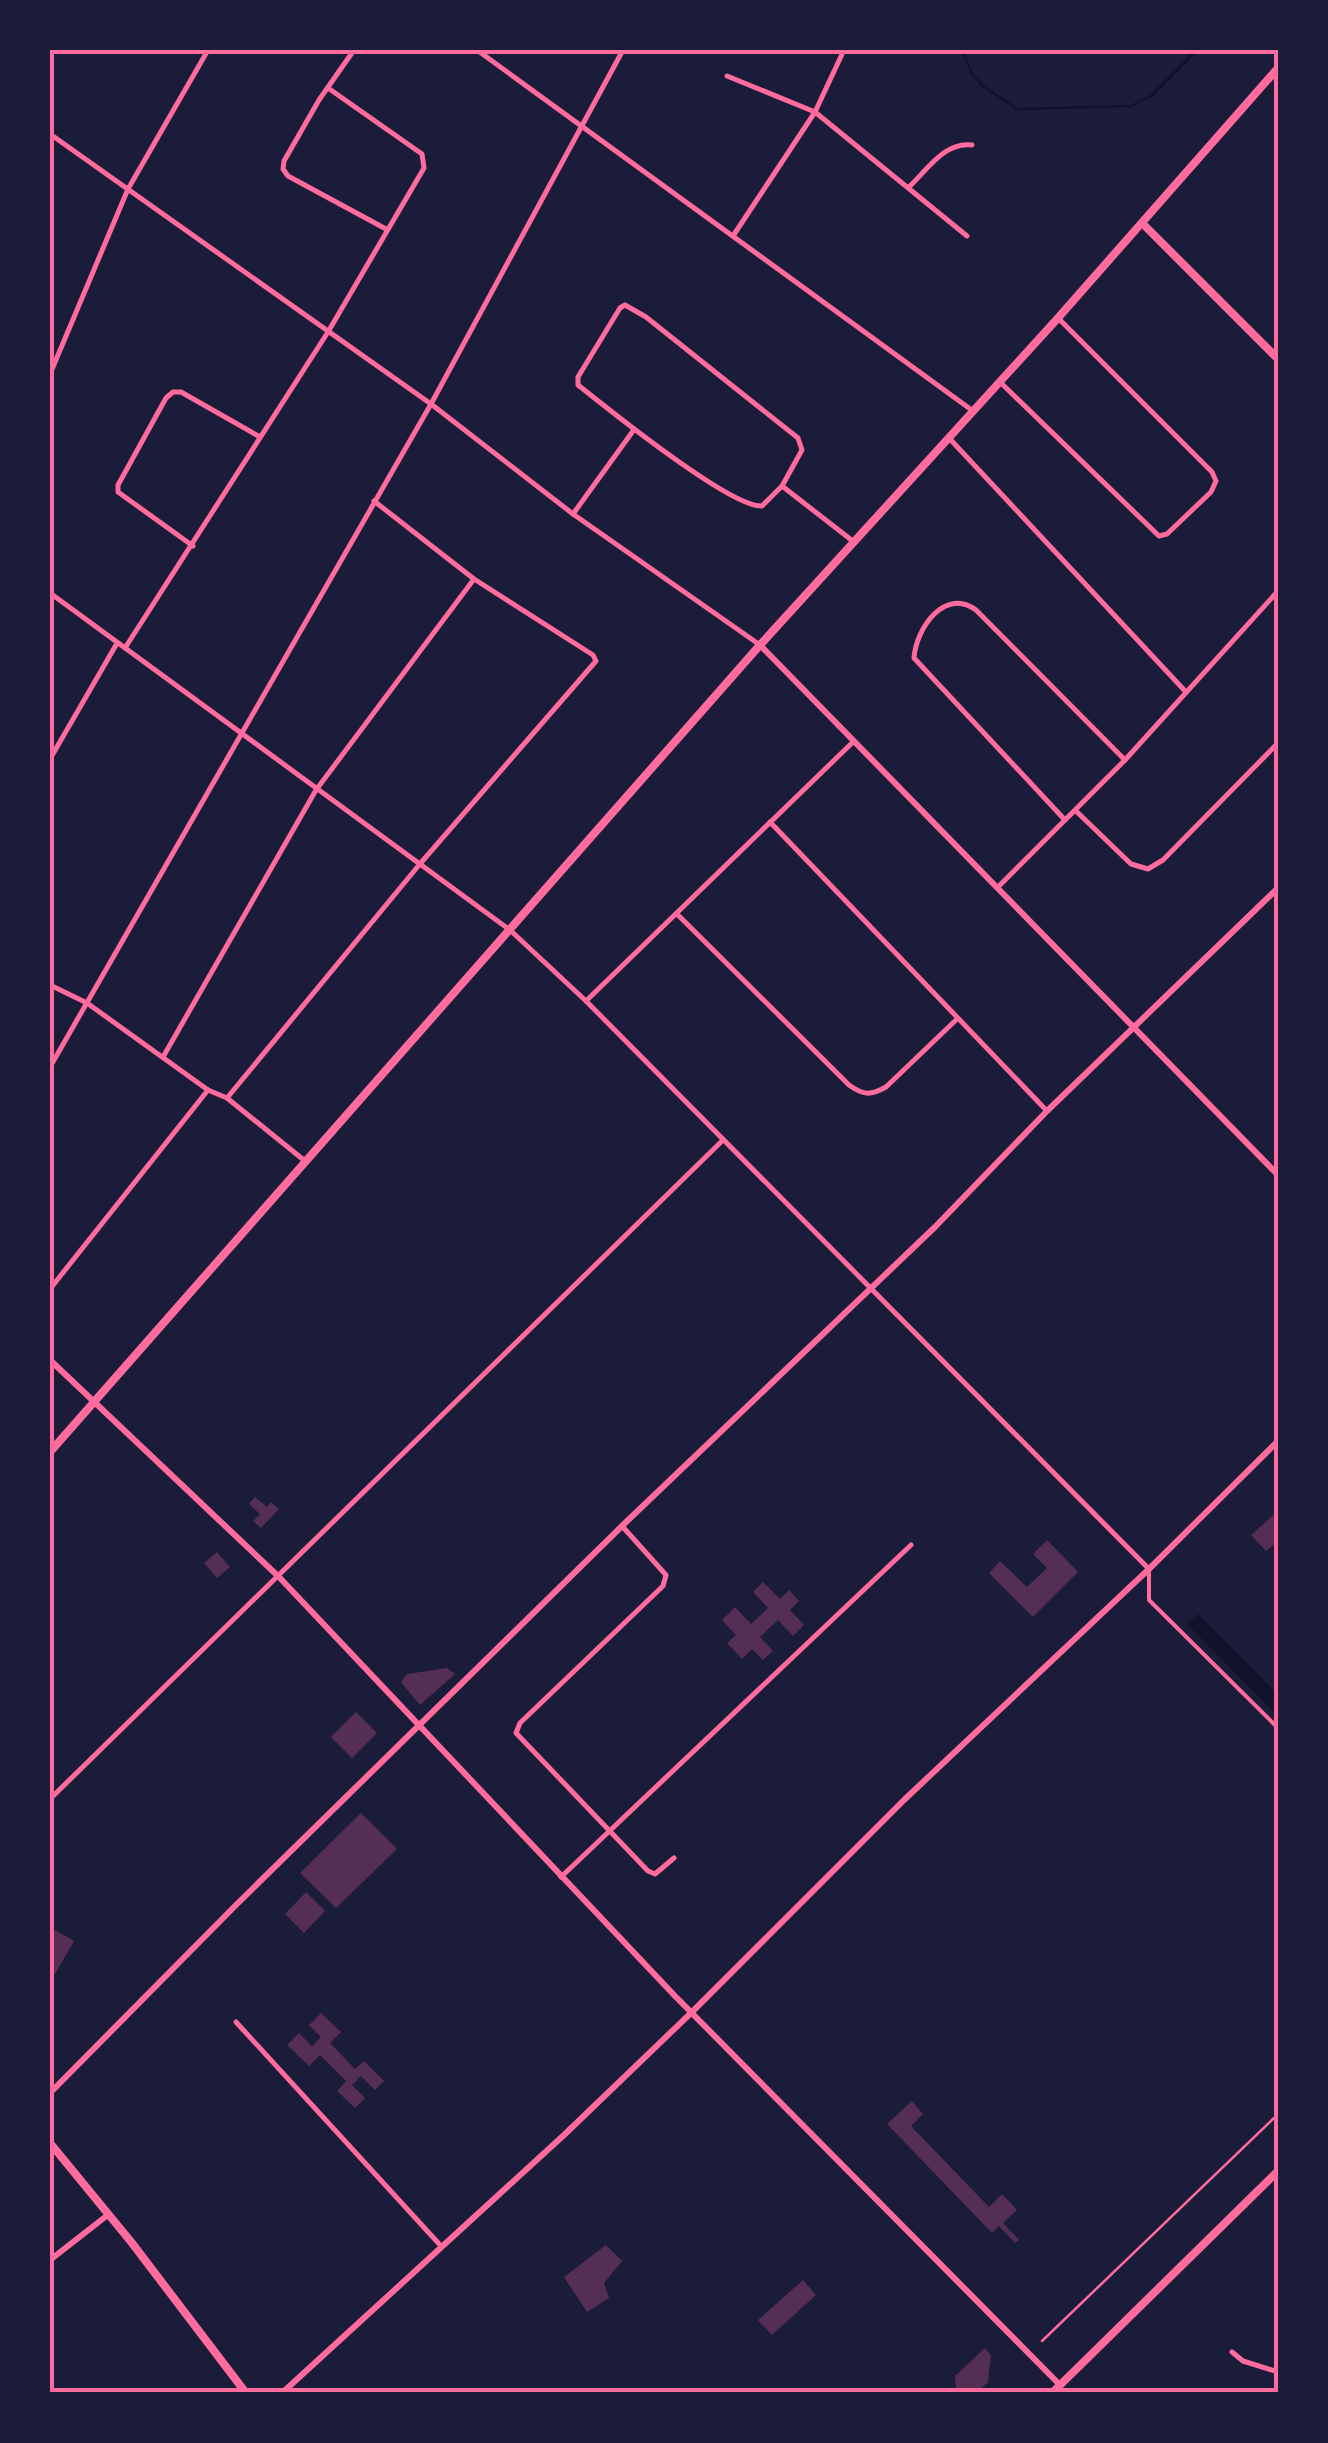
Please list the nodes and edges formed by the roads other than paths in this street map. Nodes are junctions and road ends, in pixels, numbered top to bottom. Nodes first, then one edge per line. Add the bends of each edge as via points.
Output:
1 (208, 50) edge
2 (354, 50) edge
3 (477, 50) edge
4 (623, 50) edge
5 (844, 50) edge
6 (1278, 68) edge
7 (727, 76) dead end
8 (328, 88) junction
9 (815, 112) junction
10 (582, 125) junction
11 (50, 134) edge
12 (972, 145) dead end
13 (910, 187) junction
14 (128, 189) junction
15 (1142, 223) junction
16 (386, 229) junction
17 (967, 236) dead end
18 (733, 237) junction
19 (1058, 318) junction
20 (328, 332) junction
21 (1278, 359) edge
22 (50, 374) edge
23 (1000, 382) junction
24 (430, 404) junction
25 (974, 412) junction
26 (634, 430) junction
27 (261, 437) junction
28 (948, 437) junction
29 (782, 486) junction
30 (374, 502) junction
31 (573, 514) junction
32 (854, 542) junction
33 (193, 546) junction
34 (474, 579) junction
35 (1278, 591) edge
36 (50, 593) edge
37 (117, 644) junction
38 (760, 645) junction
39 (125, 648) junction
40 (1186, 692) junction
41 (240, 734) junction
42 (854, 742) junction
43 (1278, 743) edge
44 (50, 759) edge
45 (1125, 760) junction
46 (316, 790) junction
47 (1076, 811) junction
48 (1065, 820) junction
49 (770, 822) junction
50 (420, 865) junction
51 (998, 887) junction
52 (1278, 888) edge
53 (678, 914) junction
54 (510, 930) junction
55 (50, 985) edge
56 (586, 1002) junction
57 (86, 1003) junction
58 (956, 1019) junction
59 (1133, 1030) junction
60 (163, 1057) junction
61 (50, 1067) edge
62 (208, 1090) junction
63 (226, 1098) junction
64 (1047, 1111) junction
65 (723, 1140) junction
66 (305, 1161) junction
67 (1278, 1174) edge
68 (872, 1288) junction
69 (50, 1289) edge
70 (50, 1360) edge
71 (94, 1401) junction
72 (1278, 1441) edge
73 (50, 1452) edge
74 (622, 1526) junction
75 (911, 1545) dead end
76 (1149, 1569) junction
77 (279, 1577) junction
78 (418, 1726) junction
79 (1278, 1728) edge
80 (50, 1798) edge
81 (611, 1830) junction
82 (674, 1858) dead end
83 (561, 1877) junction
84 (692, 2012) junction
85 (236, 2022) dead end
86 (50, 2093) edge
87 (50, 2143) edge
88 (1278, 2171) edge
89 (109, 2214) junction
90 (441, 2246) junction
91 (50, 2260) edge
92 (1232, 2352) dead end
93 (1278, 2372) edge
94 (1060, 2385) junction
95 (246, 2393) edge
96 (282, 2393) edge
97 (1052, 2393) edge

1 - 14 street
2 - 8 street
3 - 10 street
4 - 10 street
5 - 9 street
6 - 15 main road
7 - 9 street
8 - 16 street via 426,161
8 - 16 street via 283,169
9 - 13 street
9 - 18 street
10 - 18 street
10 - 24 street
11 - 14 street
12 - 13 street via 948,149
13 - 17 street
14 - 20 street
14 - 22 street
15 - 19 main road
15 - 21 main road
16 - 20 street
18 - 25 street
19 - 23 main road
19 - 23 street via 1212,472 1211,492 1159,536
20 - 24 street
20 - 27 street
23 - 25 main road
24 - 30 street
24 - 31 street
25 - 28 main road
26 - 29 street via 755,507
26 - 29 street via 577,382 625,305 798,438 802,450
26 - 31 street
27 - 33 street
27 - 33 street via 181,392 166,398 118,492
28 - 32 main road
28 - 40 street
29 - 32 street
30 - 34 street
30 - 41 street
31 - 38 street
32 - 38 main road
33 - 39 street
34 - 46 street
34 - 50 street via 596,660
35 - 40 street
36 - 37 street
37 - 39 street
37 - 44 street
38 - 42 street
38 - 54 main road
39 - 41 street
40 - 45 street
41 - 46 street
41 - 57 street
42 - 49 street
42 - 51 street
43 - 47 street via 1148,869 1130,864
45 - 47 street
45 - 48 street via 966,603 952,603 930,619 915,640 914,658
46 - 50 street
46 - 60 street
47 - 48 street
48 - 51 street
49 - 53 street
49 - 58 street
50 - 54 street
50 - 63 street
51 - 59 street
52 - 59 street
53 - 56 street
53 - 58 street via 862,1094 886,1086
54 - 56 street
54 - 66 main road
55 - 57 street
56 - 65 street
57 - 60 street
57 - 61 street
58 - 64 street
59 - 64 street
59 - 67 street
60 - 62 street
62 - 63 street
62 - 69 street
63 - 66 street
64 - 68 street
65 - 68 street
65 - 77 street
66 - 71 main road
68 - 74 street
68 - 76 street
70 - 71 street
71 - 73 main road
71 - 77 street
72 - 76 street
74 - 78 street
74 - 81 street via 666,1575 663,1586 516,1733
75 - 81 street
76 - 79 street via 1149,1600
76 - 84 street
77 - 78 street
77 - 80 street
78 - 83 street
78 - 86 street
81 - 82 street via 655,1874
81 - 83 street
83 - 84 street
84 - 90 street
84 - 94 street
85 - 90 street
87 - 89 main road
88 - 94 main road
89 - 91 street
89 - 95 main road
90 - 96 street
92 - 93 street
94 - 97 main road

